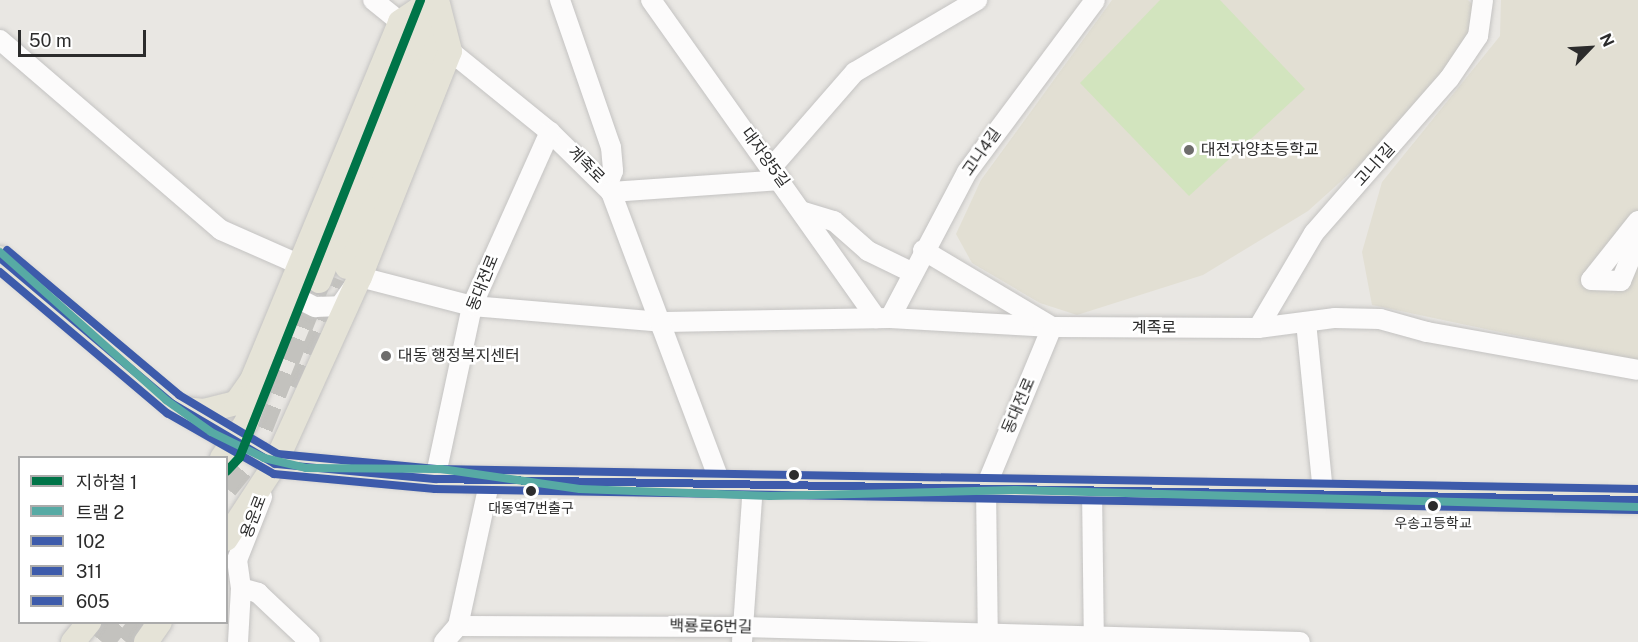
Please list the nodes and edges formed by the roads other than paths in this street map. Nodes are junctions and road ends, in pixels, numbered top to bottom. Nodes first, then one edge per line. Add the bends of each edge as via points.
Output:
1 (373, 0) edge
2 (436, 0) edge
3 (560, 0) edge
4 (651, 0) edge
5 (977, 0) edge
6 (1095, 0) edge
7 (1482, 0) edge
8 (400, 22) junction
9 (0, 40) edge
10 (450, 51) junction
11 (550, 132) junction
12 (776, 174) junction
13 (609, 190) junction
14 (804, 212) junction
15 (1638, 221) edge
16 (1638, 240) edge
17 (923, 250) junction
18 (0, 258) edge
19 (298, 264) junction
20 (911, 272) junction
21 (340, 280) junction
22 (472, 306) junction
23 (883, 318) junction
24 (280, 320) junction
25 (1306, 321) junction
26 (664, 322) junction
27 (1052, 327) junction
28 (1258, 328) junction
29 (1638, 370) edge
30 (181, 409) junction
31 (228, 449) edge
32 (275, 464) junction
33 (435, 479) junction
34 (490, 479) junction
35 (721, 484) junction
36 (753, 484) junction
37 (986, 486) junction
38 (1092, 488) junction
39 (1323, 493) junction
40 (1638, 500) edge
41 (228, 537) edge
42 (241, 588) junction
43 (87, 624) edge
44 (159, 624) edge
45 (458, 626) junction
46 (590, 633) edge
47 (742, 634) edge
48 (899, 636) edge
49 (988, 638) edge
50 (1094, 640) edge
51 (1203, 641) edge
52 (73, 642) edge
53 (146, 642) edge
54 (238, 642) edge
55 (309, 642) edge
56 (444, 642) edge
57 (1300, 642) edge

1 - 8 street
2 - 8 main road
2 - 10 main road
2 - 21 main road via 412,44
3 - 13 street via 611,147 613,171
4 - 12 street, 대자양5길
5 - 12 street via 855,72
6 - 17 street, 고니4길 via 967,172
7 - 28 street, 고니1길 via 1478,36 1449,79 1314,233
8 - 19 main road
9 - 19 street via 221,230
10 - 11 street, 계족로
10 - 21 main road
11 - 13 street, 계족로
11 - 22 street, 동대전로
12 - 13 street
12 - 14 street, 대자양5길
13 - 26 street, 계족로
14 - 20 street via 834,221 868,251
14 - 23 street, 대자양5길
15 - 16 street via 1592,280 1621,281
17 - 20 street, 고니4길
17 - 27 street
18 - 30 main road
19 - 21 street via 300,299 315,307 340,306
19 - 24 main road
20 - 23 street, 고니4길
21 - 22 street, 계족로
21 - 32 main road
22 - 26 street, 계족로
22 - 33 street, 동대전로
23 - 26 street, 계족로
23 - 27 street, 계족로
24 - 30 main road via 252,380 236,403 204,411
24 - 31 main road via 281,329 246,423
25 - 28 street, 계족로
25 - 29 street, 계족로 via 1380,319 1427,332
25 - 39 street
26 - 35 street, 계족로
27 - 28 street, 계족로
27 - 37 street, 동대전로
30 - 31 main road
31 - 32 main road
32 - 33 main road
32 - 41 main road
32 - 42 street, 용운로 via 237,560
33 - 34 main road
34 - 35 main road
34 - 45 street
35 - 36 main road
36 - 37 main road
36 - 47 street
37 - 38 main road
37 - 49 street
38 - 39 main road
38 - 50 street
39 - 40 main road
42 - 54 street, 용운로
42 - 55 street via 258,593
43 - 52 main road
44 - 53 main road
45 - 46 street, 백룡로6번길
45 - 56 street
46 - 47 street, 백룡로6번길
47 - 48 street, 백룡로6번길
48 - 49 street, 백룡로6번길
49 - 50 street, 백룡로6번길
50 - 51 street, 백룡로6번길
51 - 57 street, 백룡로6번길

